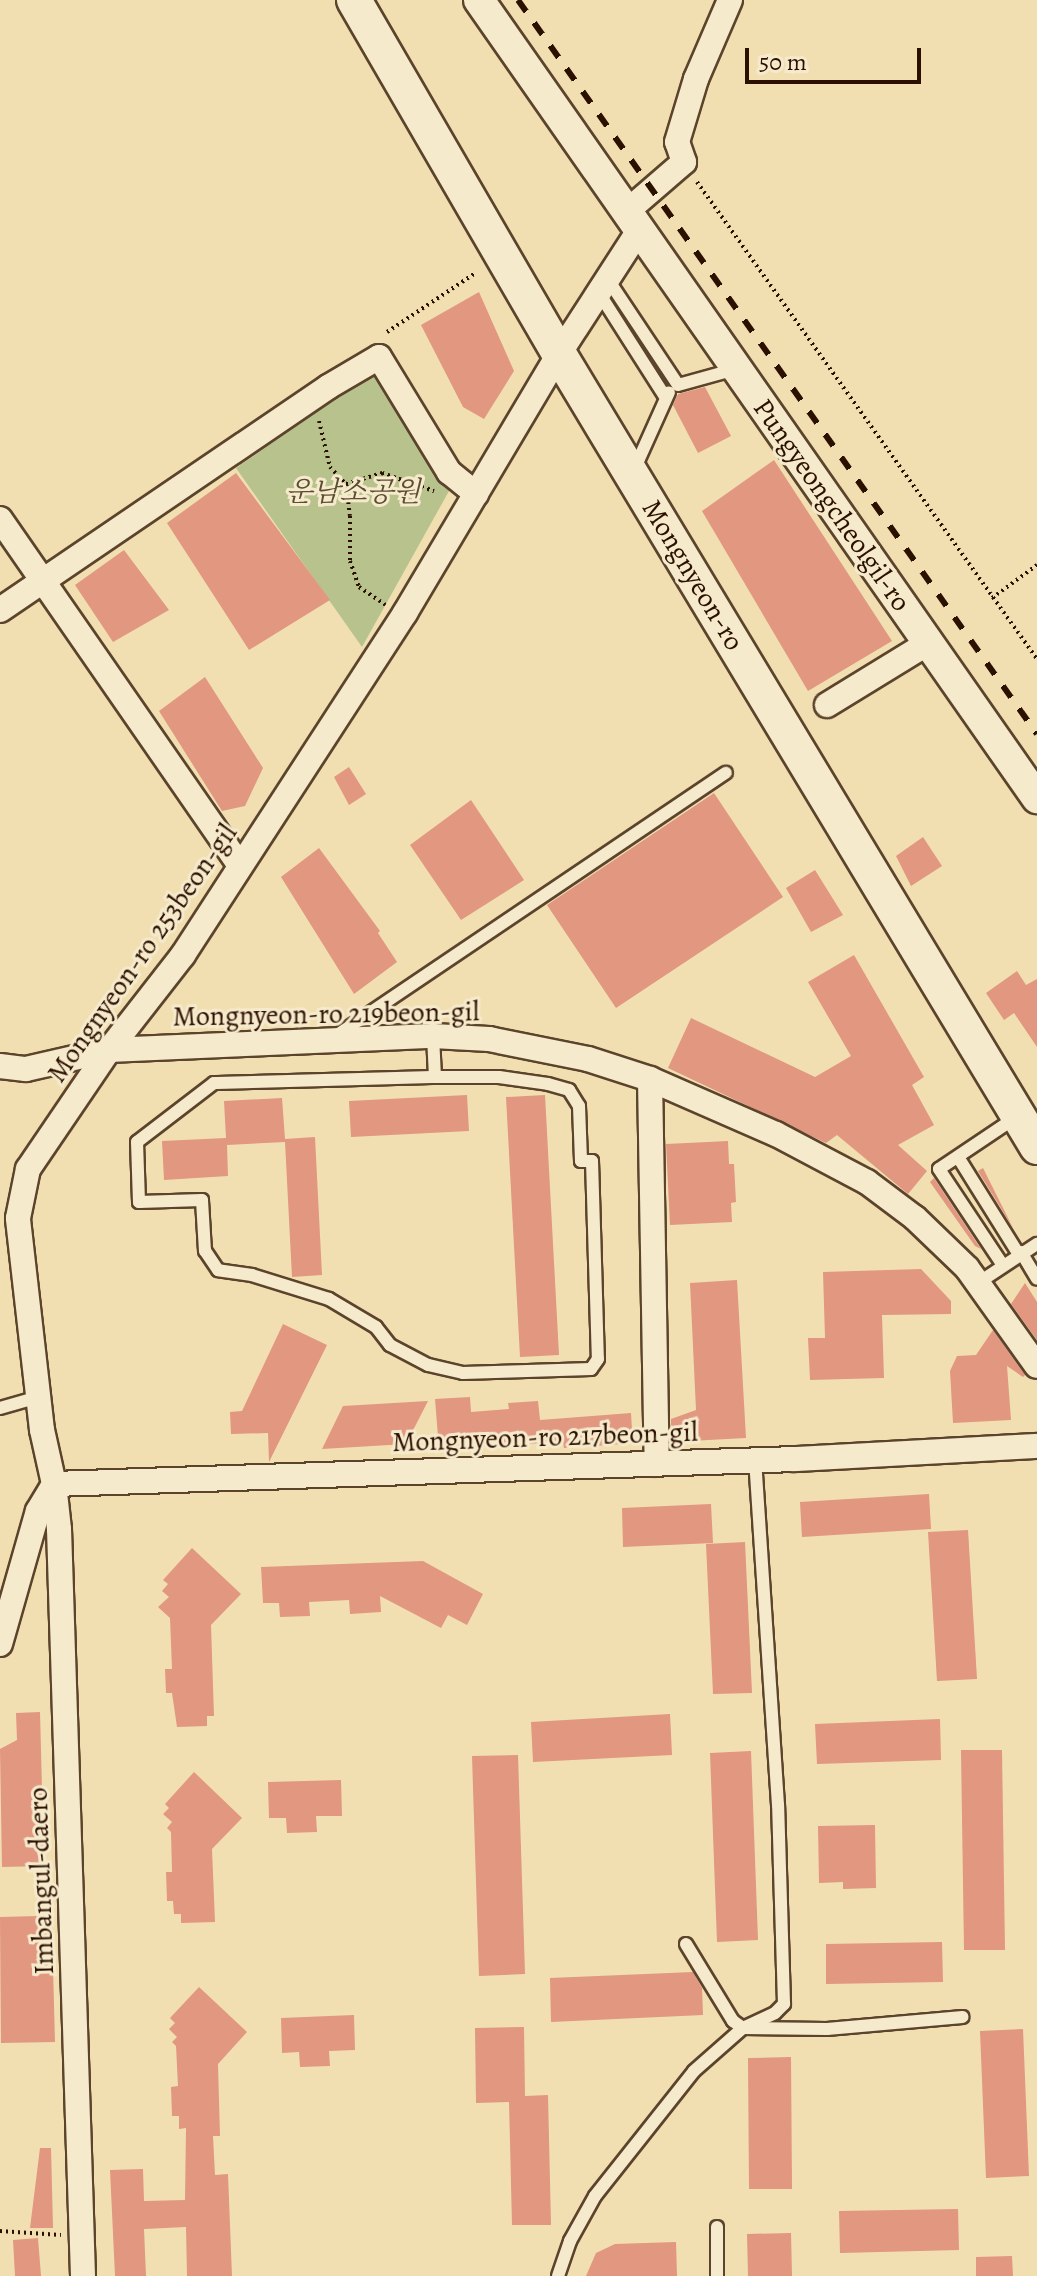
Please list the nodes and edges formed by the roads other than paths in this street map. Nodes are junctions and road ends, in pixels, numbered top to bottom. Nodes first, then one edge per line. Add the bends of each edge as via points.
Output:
1 (354, 0) edge
2 (479, 0) edge
3 (730, 0) edge
4 (631, 222) junction
5 (603, 286) junction
6 (559, 354) junction
7 (736, 369) junction
8 (678, 385) junction
9 (664, 395) junction
10 (633, 475) junction
11 (476, 494) junction
12 (0, 519) edge
13 (40, 582) junction
14 (0, 610) edge
15 (928, 643) junction
16 (827, 705) dead end
17 (726, 773) dead end
18 (1037, 798) edge
19 (240, 866) junction
20 (433, 1036) junction
21 (331, 1039) junction
22 (109, 1050) junction
23 (0, 1066) edge
24 (435, 1077) junction
25 (650, 1079) junction
26 (1019, 1115) junction
27 (1037, 1147) edge
28 (958, 1157) junction
29 (1037, 1244) edge
30 (1020, 1252) junction
31 (1002, 1264) junction
32 (1037, 1279) edge
33 (978, 1283) junction
34 (1037, 1366) edge
35 (38, 1397) junction
36 (0, 1408) edge
37 (1037, 1446) edge
38 (755, 1461) junction
39 (657, 1464) junction
40 (54, 1484) junction
41 (0, 1644) edge
42 (686, 1944) dead end
43 (962, 2017) dead end
44 (743, 2028) junction
45 (717, 2227) dead end
46 (83, 2276) edge
47 (558, 2276) edge
48 (717, 2276) edge

1 - 6 main road, Mongnyeon-ro
2 - 4 street, Pungyeongcheolgil-ro
3 - 4 street via 696,79 677,142 684,162
4 - 5 street, Mongnyeon-ro 253beon-gil
4 - 7 street, Pungyeongcheolgil-ro
5 - 6 street, Mongnyeon-ro 253beon-gil
5 - 8 lane
5 - 9 lane
6 - 10 main road, Mongnyeon-ro
6 - 11 street, Mongnyeon-ro 253beon-gil
7 - 8 lane
7 - 15 street, Pungyeongcheolgil-ro
8 - 9 lane
9 - 10 lane
10 - 26 main road, Mongnyeon-ro
11 - 13 street via 449,472 379,357
11 - 19 street, Mongnyeon-ro 253beon-gil
12 - 13 street
13 - 14 street
13 - 19 street
15 - 16 street
15 - 18 street, Pungyeongcheolgil-ro
17 - 21 lane
19 - 22 street, Mongnyeon-ro 253beon-gil via 183,955
20 - 21 street, Mongnyeon-ro 219beon-gil
20 - 24 lane
20 - 25 street, Mongnyeon-ro 219beon-gil via 526,1045
21 - 22 street, Mongnyeon-ro 219beon-gil
22 - 23 street, Mongnyeon-ro 219beon-gil via 26,1069
22 - 35 street, Mongnyeon-ro 253beon-gil via 28,1169 18,1218
24 - 24 lane via 214,1083 137,1142 139,1202 202,1200 205,1251 218,1270 329,1299 376,1327 390,1345 428,1365 463,1373 591,1369 598,1359 592,1161 581,1161 579,1106 569,1090 548,1084
25 - 33 street, Mongnyeon-ro 219beon-gil via 776,1134 867,1182 915,1218
25 - 39 street
26 - 27 main road, Mongnyeon-ro
26 - 28 lane
28 - 30 lane
28 - 31 lane via 939,1169
29 - 30 lane
30 - 31 lane
30 - 32 lane
31 - 33 lane
33 - 34 street, Mongnyeon-ro 219beon-gil
35 - 36 lane
35 - 40 street, Mongnyeon-ro 253beon-gil
37 - 38 street, Mongnyeon-ro 217beon-gil
38 - 39 street, Mongnyeon-ro 217beon-gil
38 - 44 lane via 778,1805 784,2004
39 - 40 street, Mongnyeon-ro 217beon-gil
40 - 41 street via 38,1511
40 - 46 street, Imbangul-daero
42 - 44 lane via 733,2021
43 - 44 lane via 827,2029
44 - 47 lane via 694,2071 595,2196
45 - 48 lane

